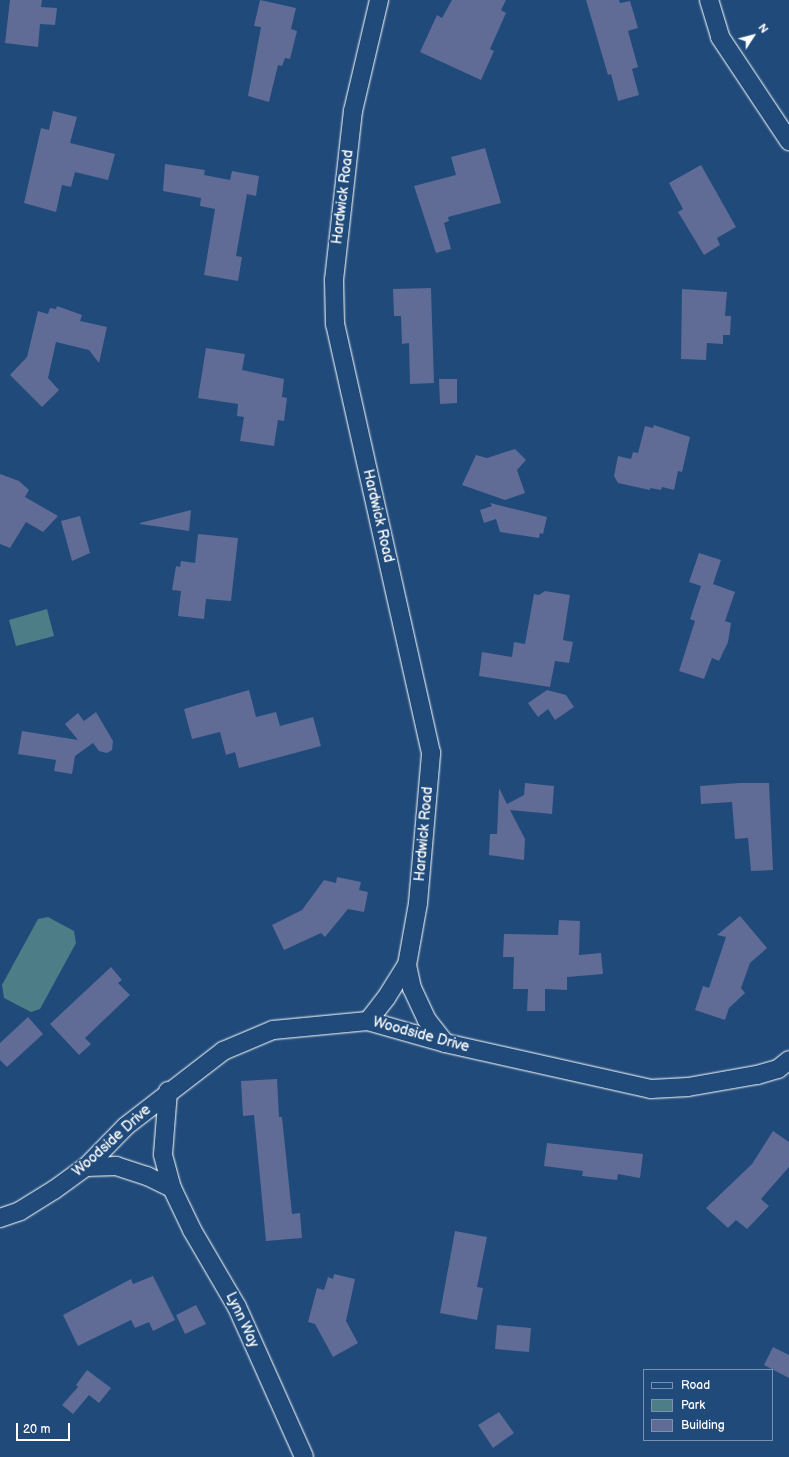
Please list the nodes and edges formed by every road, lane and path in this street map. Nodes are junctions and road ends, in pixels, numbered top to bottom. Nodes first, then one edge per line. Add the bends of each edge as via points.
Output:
1 (379, 0) edge
2 (709, 0) edge
3 (789, 141) edge
4 (407, 965) junction
5 (368, 1020) junction
6 (445, 1043) junction
7 (785, 1067) edge
8 (168, 1091) junction
9 (86, 1167) junction
10 (172, 1188) junction
11 (0, 1218) edge
12 (304, 1457) edge

1 - 4 street, Hardwick Road via 353,112 334,280 335,324 431,753 418,903
2 - 3 street via 720,37
4 - 5 street, Hardwick Road
4 - 6 street via 412,988 427,1020
5 - 6 street, Woodside Drive
5 - 8 street, Woodside Drive via 273,1030 223,1051
6 - 7 street, Woodside Drive via 651,1089 688,1087 757,1075
8 - 9 street, Woodside Drive via 126,1126
8 - 10 street, Lynn Way via 163,1155
9 - 10 street via 116,1166 147,1176
9 - 11 street, Woodside Drive via 20,1211
10 - 12 street, Lynn Way via 192,1230 237,1307

